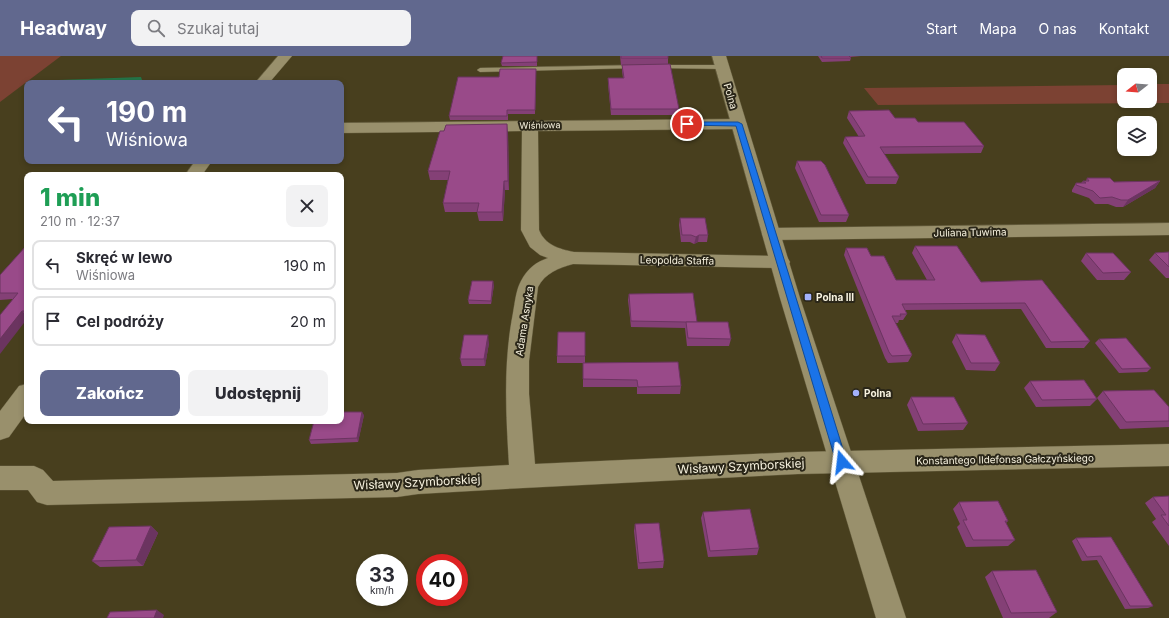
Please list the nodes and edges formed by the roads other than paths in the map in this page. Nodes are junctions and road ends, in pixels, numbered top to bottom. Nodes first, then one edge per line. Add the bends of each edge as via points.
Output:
1 (285, 56) edge
2 (720, 61) edge
3 (643, 67) edge
4 (651, 67) edge
5 (480, 70) dead end
6 (265, 80) edge
7 (738, 124) junction
8 (530, 125) junction
9 (344, 128) edge
10 (202, 164) edge
11 (195, 172) edge
12 (1169, 229) edge
13 (771, 234) junction
14 (574, 258) junction
15 (780, 262) junction
16 (24, 397) edge
17 (0, 430) edge
18 (1169, 455) edge
19 (842, 462) junction
20 (523, 476) junction
21 (0, 478) edge
22 (891, 618) edge

1 - 6 street
2 - 4 lane
2 - 7 street, Polna
3 - 5 lane
7 - 8 street, Wiśniowa
7 - 13 street, Polna
8 - 9 street, Wiśniowa
8 - 14 street via 531,234 539,245 550,253
10 - 11 street
12 - 13 street, Juliana Tuwima
13 - 15 street, Polna
14 - 15 street, Leopolda Staffa
14 - 20 street, Adama Asnyka via 555,262 541,269 528,287 518,363
15 - 19 street, Polna
16 - 17 street
18 - 19 street, Konstantego Ildefonsa Gałczyńskiego
19 - 20 street, Wisławy Szymborskiej
19 - 22 street, Polna
20 - 21 street, Wisławy Szymborskiej via 398,485 47,493 34,478

